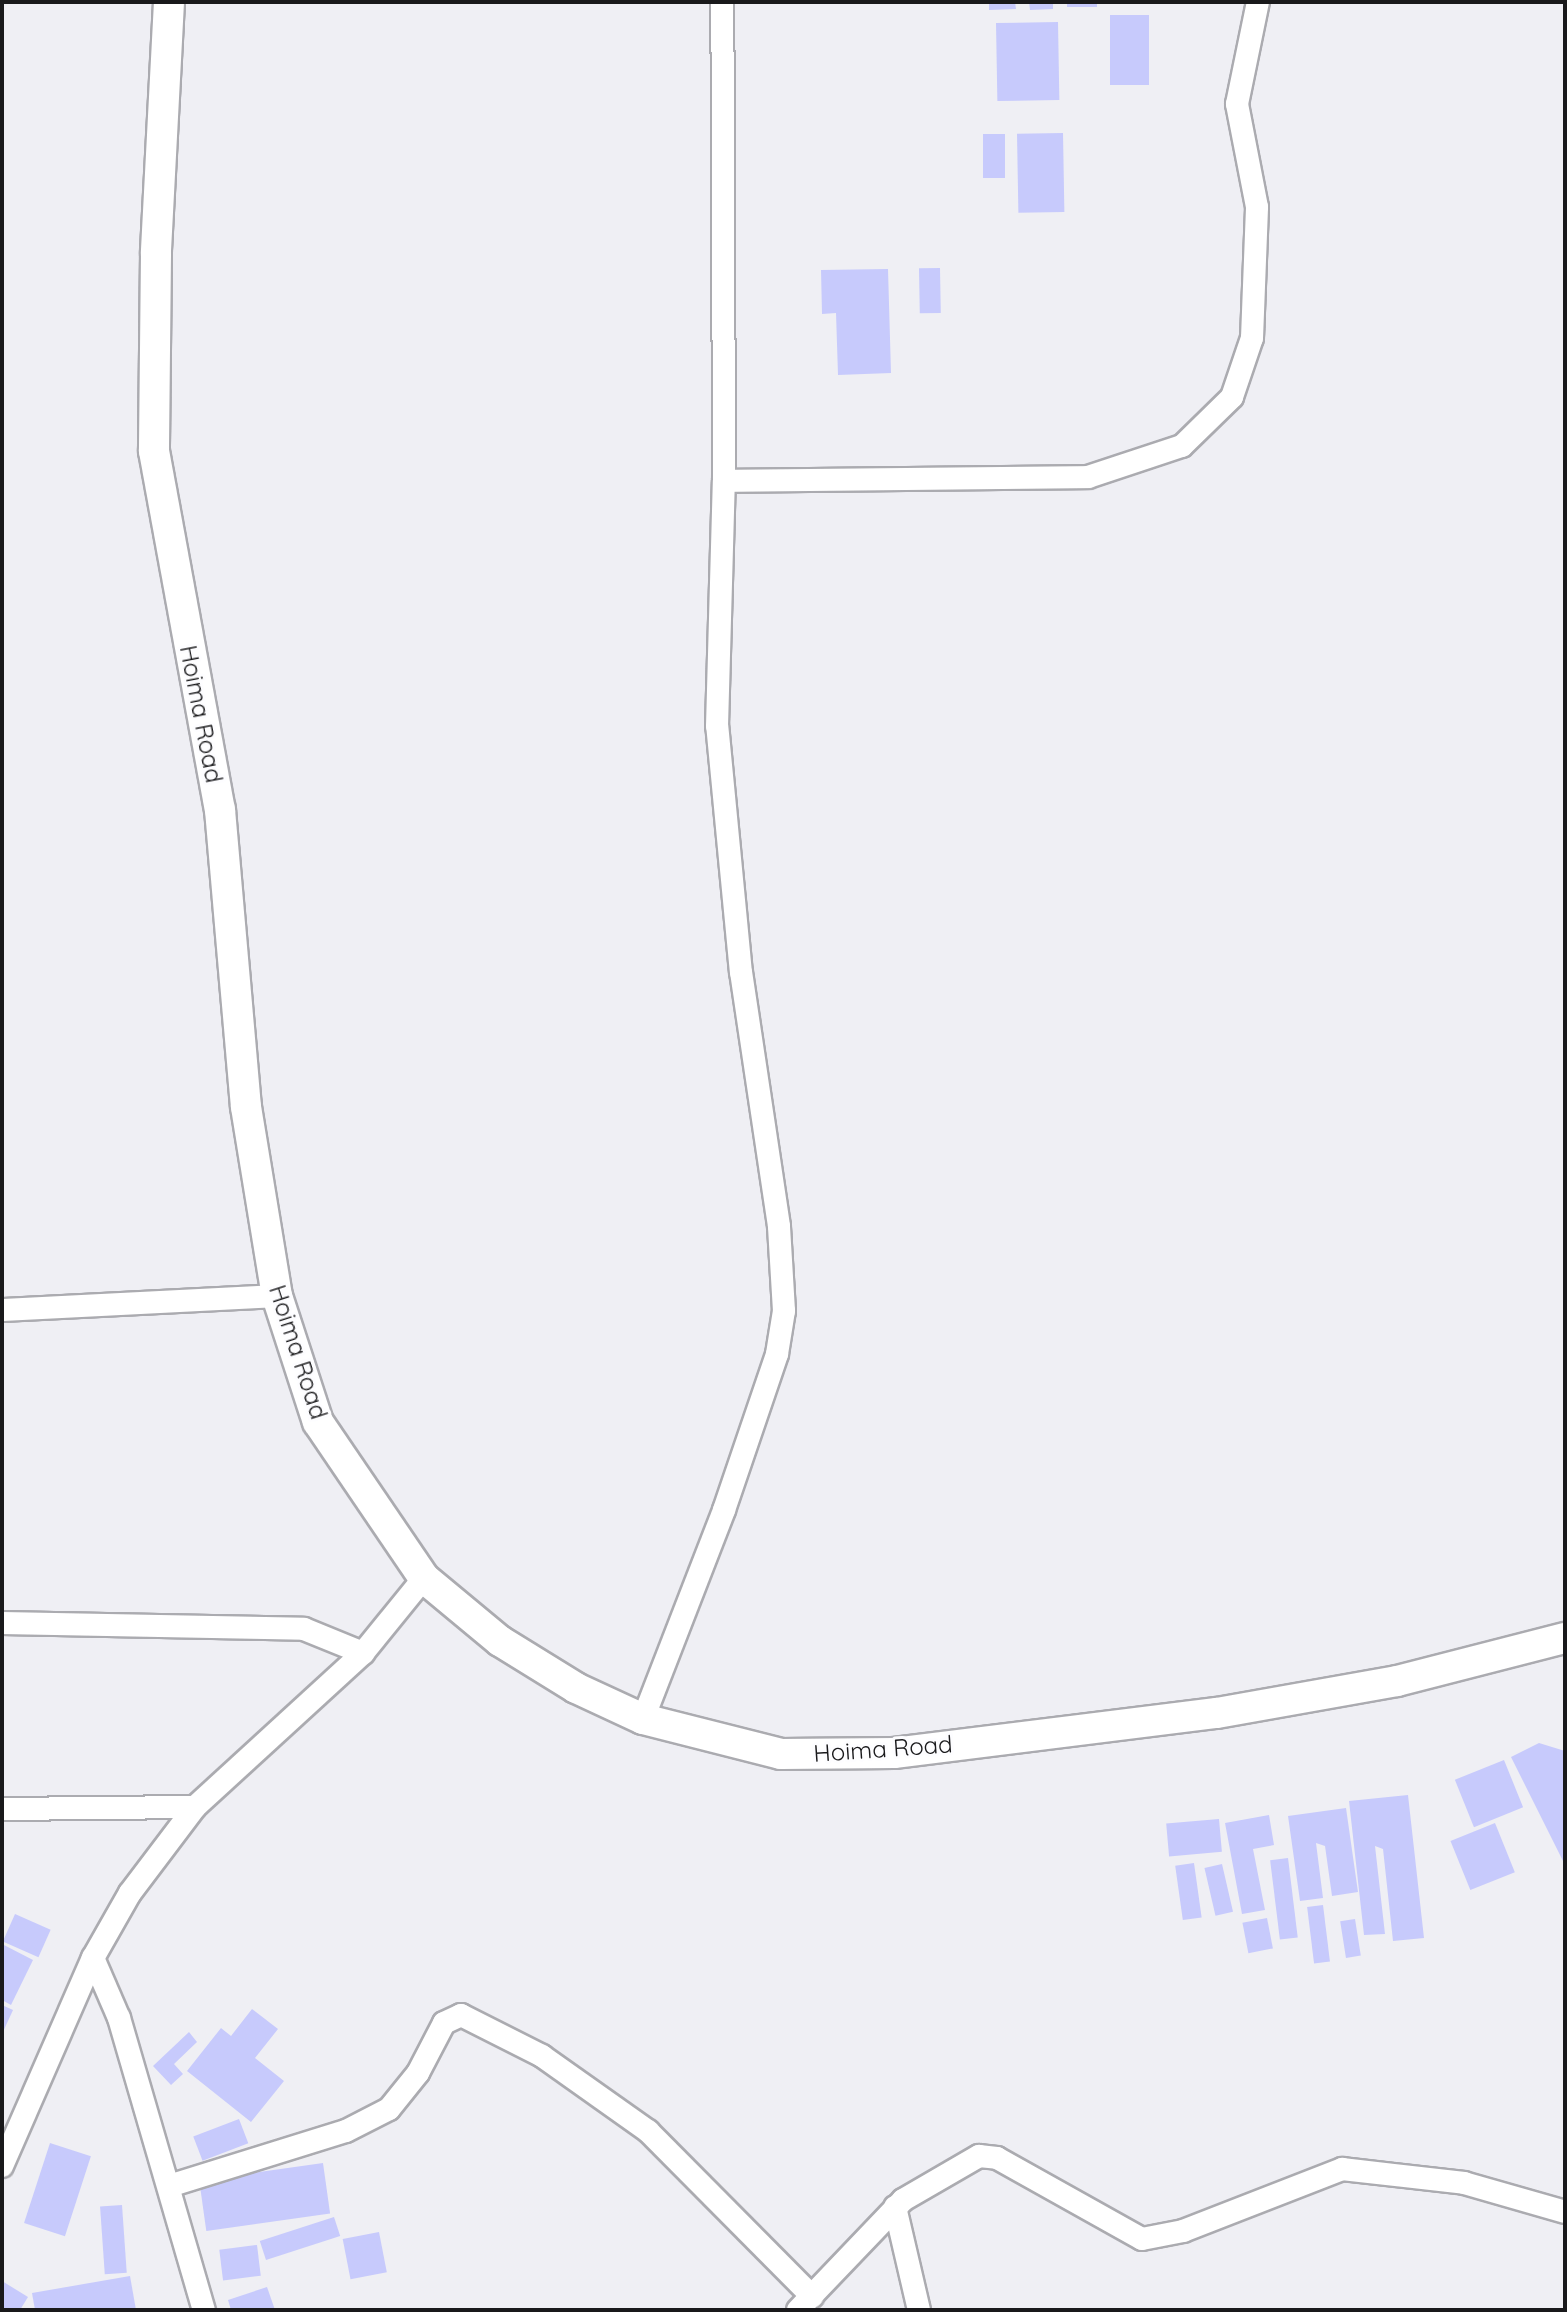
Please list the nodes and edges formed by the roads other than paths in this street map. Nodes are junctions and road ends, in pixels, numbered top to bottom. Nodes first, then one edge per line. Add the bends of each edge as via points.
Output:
1 (169, 2) edge
2 (722, 2) edge
3 (1258, 2) edge
4 (724, 481) junction
5 (277, 1296) junction
6 (2, 1310) edge
7 (424, 1578) junction
8 (2, 1623) edge
9 (1562, 1645) edge
10 (363, 1653) junction
11 (643, 1719) junction
12 (195, 1807) junction
13 (2, 1809) edge
14 (93, 1958) junction
15 (2, 2166) edge
16 (169, 2186) junction
17 (895, 2207) junction
18 (1565, 2212) edge
19 (805, 2303) edge
20 (204, 2310) edge
21 (919, 2310) edge

1 - 5 main road, Hoima Road via 154,451 220,810 246,1107
2 - 4 street
3 - 4 street via 1237,104 1257,207 1252,338 1232,397 1182,446 1088,477
4 - 11 street via 715,679 721,810 779,1226 784,1311 777,1354 724,1510
5 - 6 street
5 - 7 main road, Hoima Road via 318,1422
7 - 10 street
7 - 11 main road, Hoima Road via 500,1641
8 - 10 street via 304,1629
9 - 11 main road, Hoima Road via 1217,1713 894,1753 781,1754
10 - 12 street
12 - 13 street
12 - 14 street via 130,1893
14 - 15 street
14 - 16 street via 119,2018
16 - 19 street via 346,2131 389,2109 418,2073 441,2026 461,2015 542,2056 648,2131
16 - 20 street
17 - 18 street via 983,2156 1142,2239 1183,2231 1342,2169 1464,2183
17 - 19 street
17 - 21 street

